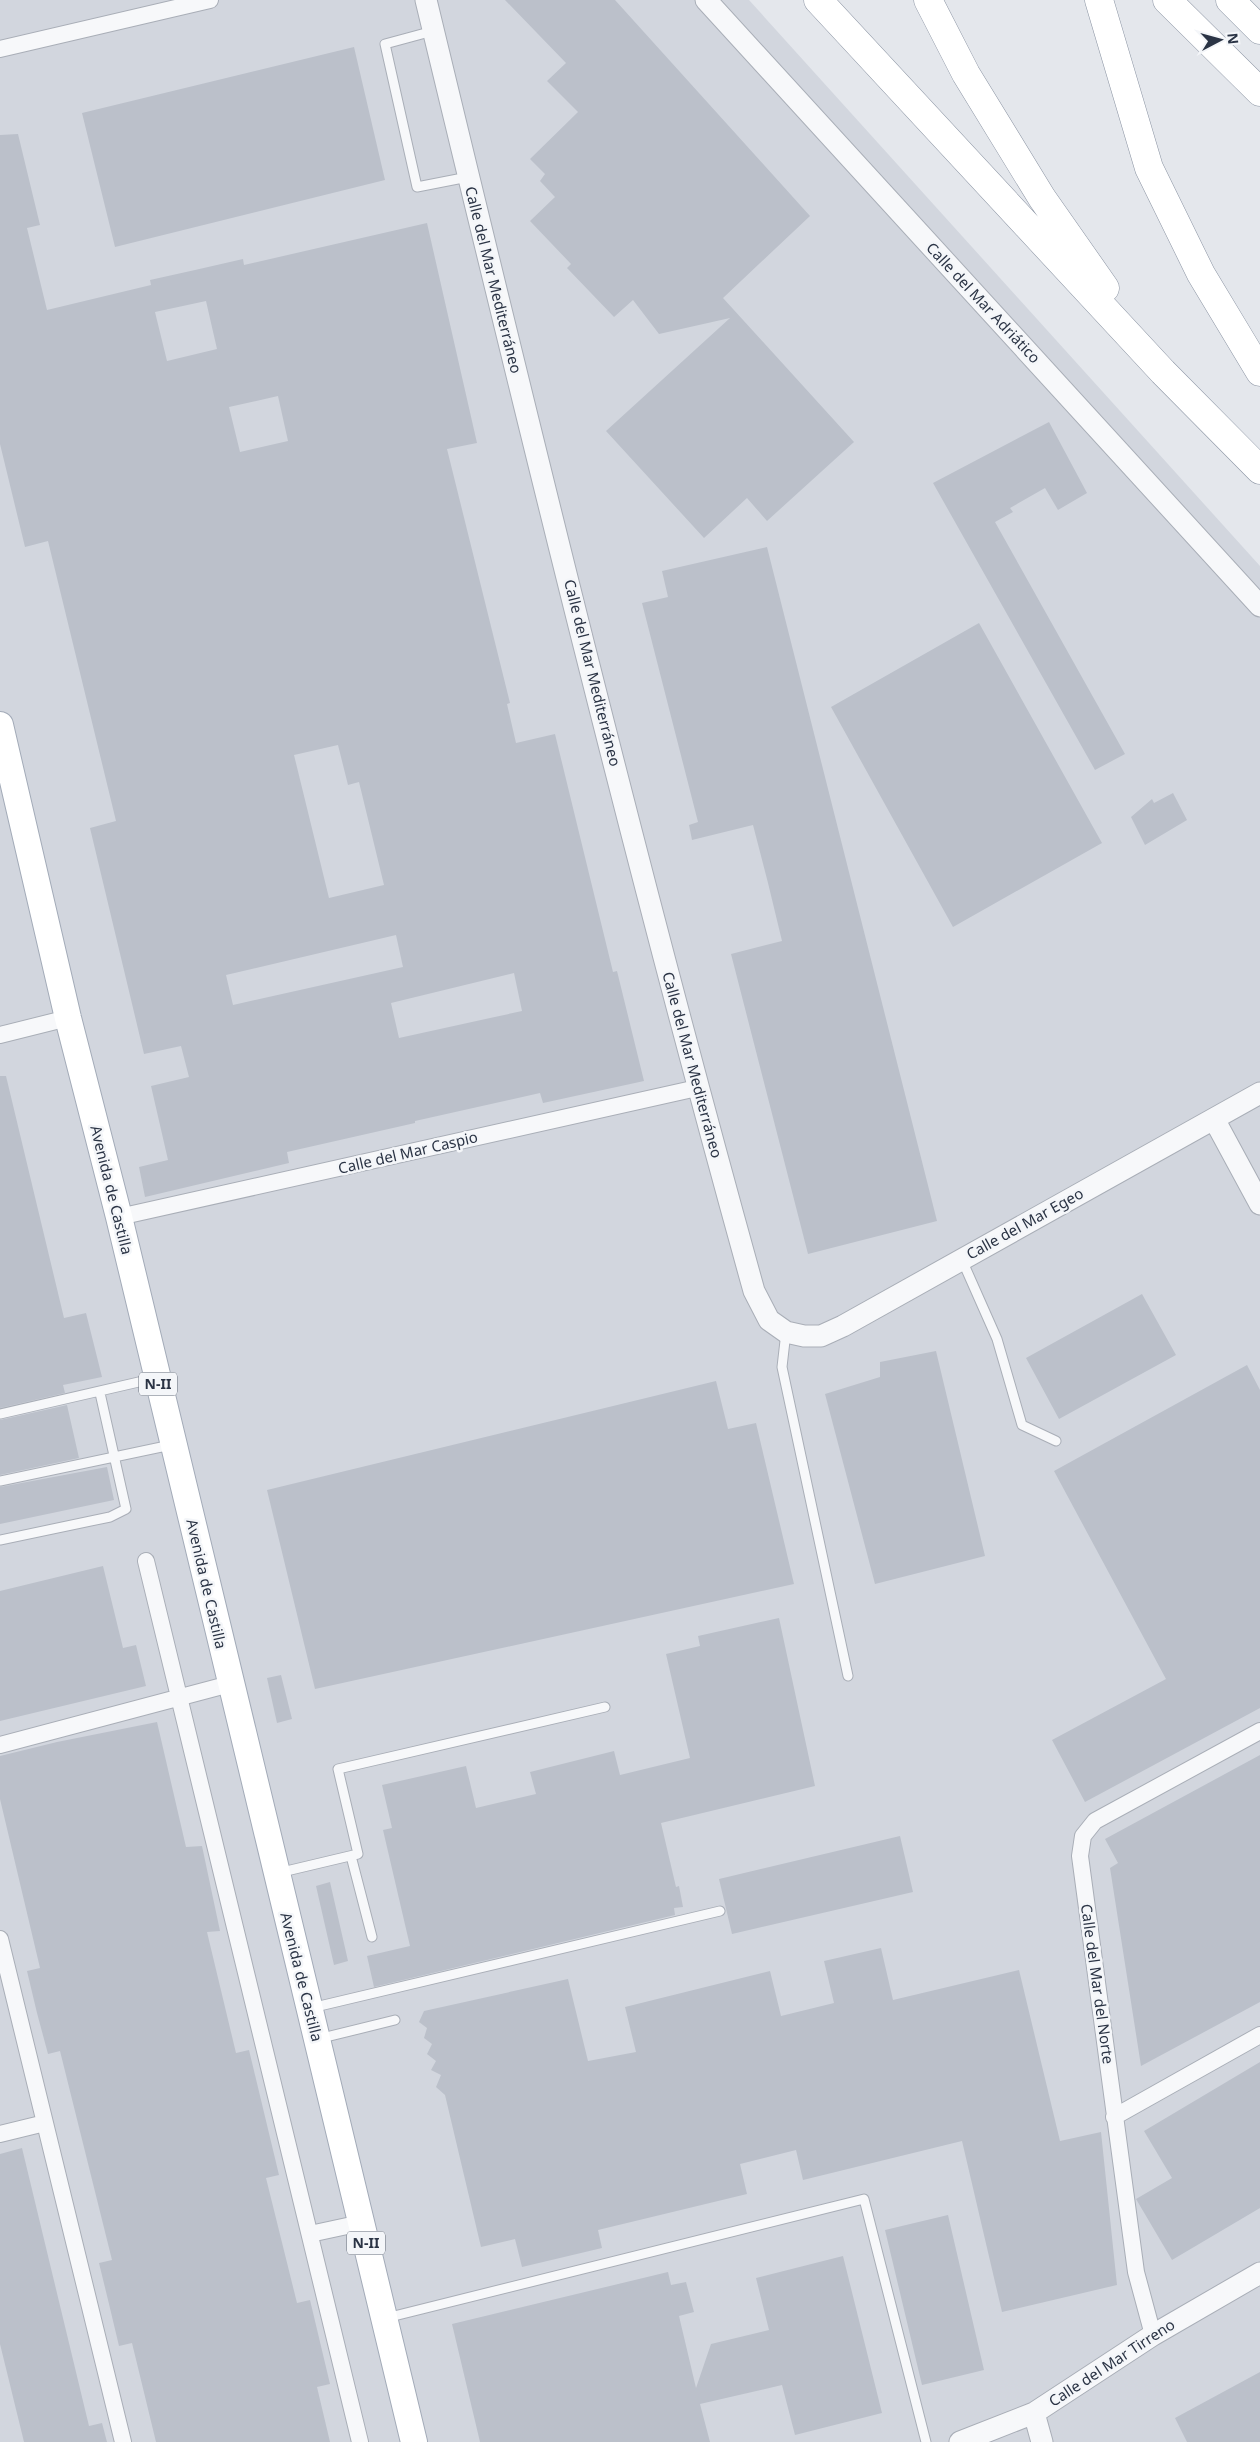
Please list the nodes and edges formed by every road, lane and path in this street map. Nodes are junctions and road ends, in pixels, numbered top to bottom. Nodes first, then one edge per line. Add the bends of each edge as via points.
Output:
1 (210, 0) edge
2 (426, 0) edge
3 (706, 0) edge
4 (818, 0) edge
5 (928, 0) edge
6 (1099, 0) edge
7 (1167, 0) edge
8 (1230, 0) edge
9 (1260, 30) edge
10 (433, 31) junction
11 (0, 50) edge
12 (1260, 92) edge
13 (468, 177) junction
14 (1163, 372) junction
15 (1260, 372) edge
16 (1260, 470) edge
17 (1260, 606) edge
18 (0, 725) edge
19 (68, 1018) junction
20 (0, 1035) edge
21 (697, 1088) junction
22 (1260, 1093) edge
23 (1214, 1119) junction
24 (1260, 1204) edge
25 (119, 1217) junction
26 (962, 1260) junction
27 (786, 1332) junction
28 (157, 1378) junction
29 (100, 1393) junction
30 (0, 1414) edge
31 (1056, 1441) dead end
32 (173, 1444) junction
33 (115, 1458) junction
34 (0, 1481) edge
35 (0, 1540) edge
36 (146, 1561) dead end
37 (848, 1676) dead end
38 (230, 1684) junction
39 (179, 1696) junction
40 (605, 1707) dead end
41 (1260, 1730) edge
42 (0, 1745) edge
43 (350, 1856) junction
44 (276, 1874) junction
45 (720, 1911) dead end
46 (372, 1937) dead end
47 (0, 1939) edge
48 (308, 2009) junction
49 (395, 2020) dead end
50 (1260, 2035) edge
51 (316, 2040) junction
52 (1114, 2117) junction
53 (45, 2123) junction
54 (0, 2134) edge
55 (361, 2223) junction
56 (310, 2234) junction
57 (1260, 2273) edge
58 (385, 2318) junction
59 (1153, 2335) junction
60 (1034, 2413) junction
61 (123, 2442) edge
62 (360, 2442) edge
63 (414, 2442) edge
64 (926, 2442) edge
65 (960, 2442) edge
66 (1042, 2442) edge

1 - 11 street
2 - 10 street, Calle del Mar Mediterráneo
3 - 17 street, Calle del Mar Adriático
4 - 14 highway
5 - 14 highway via 966,74 1042,198
6 - 15 highway via 1149,168 1201,274
7 - 12 highway
8 - 9 highway
10 - 13 street, Calle del Mar Mediterráneo
10 - 13 lane via 385,44 418,187
13 - 21 street, Calle del Mar Mediterráneo
14 - 16 highway
18 - 19 main road, Avenida de Castilla / N-II
19 - 20 street
19 - 25 main road, Avenida de Castilla / N-II
21 - 25 street, Calle del Mar Caspio
21 - 27 street, Calle del Mar Mediterráneo via 754,1291 769,1320
22 - 23 street, Calle del Mar Egeo
23 - 24 street
23 - 26 street, Calle del Mar Egeo
25 - 28 main road, Avenida de Castilla / N-II
26 - 27 street, Calle del Mar Egeo via 821,1336
26 - 31 lane via 997,1339 1022,1425
27 - 37 lane via 782,1367
28 - 29 lane
28 - 32 main road, Avenida de Castilla / N-II
29 - 30 lane
29 - 33 lane
32 - 33 lane
32 - 38 main road, Avenida de Castilla / N-II
33 - 34 lane
33 - 35 lane via 126,1509 110,1517
36 - 39 street
38 - 39 street
38 - 44 main road, Avenida de Castilla / N-II
39 - 42 street
39 - 56 street
40 - 43 lane via 338,1768 358,1854
41 - 52 street, Calle del Mar del Norte via 1095,1821 1083,1836 1080,1856
43 - 44 lane
43 - 46 lane
44 - 48 main road, Avenida de Castilla / N-II
45 - 48 lane
47 - 53 street
48 - 51 main road, Avenida de Castilla / N-II
49 - 51 lane
50 - 52 street
51 - 55 main road, Avenida de Castilla / N-II
52 - 59 street, Calle del Mar del Norte via 1136,2272
53 - 54 street
53 - 61 street
55 - 56 street
55 - 58 main road, Avenida de Castilla / N-II
56 - 62 street
57 - 59 street, Calle del Mar Tirreno
58 - 63 main road, Avenida de Castilla / N-II
58 - 64 lane via 864,2200
59 - 60 street, Calle del Mar Tirreno
60 - 65 street, Calle del Mar Tirreno
60 - 66 street

